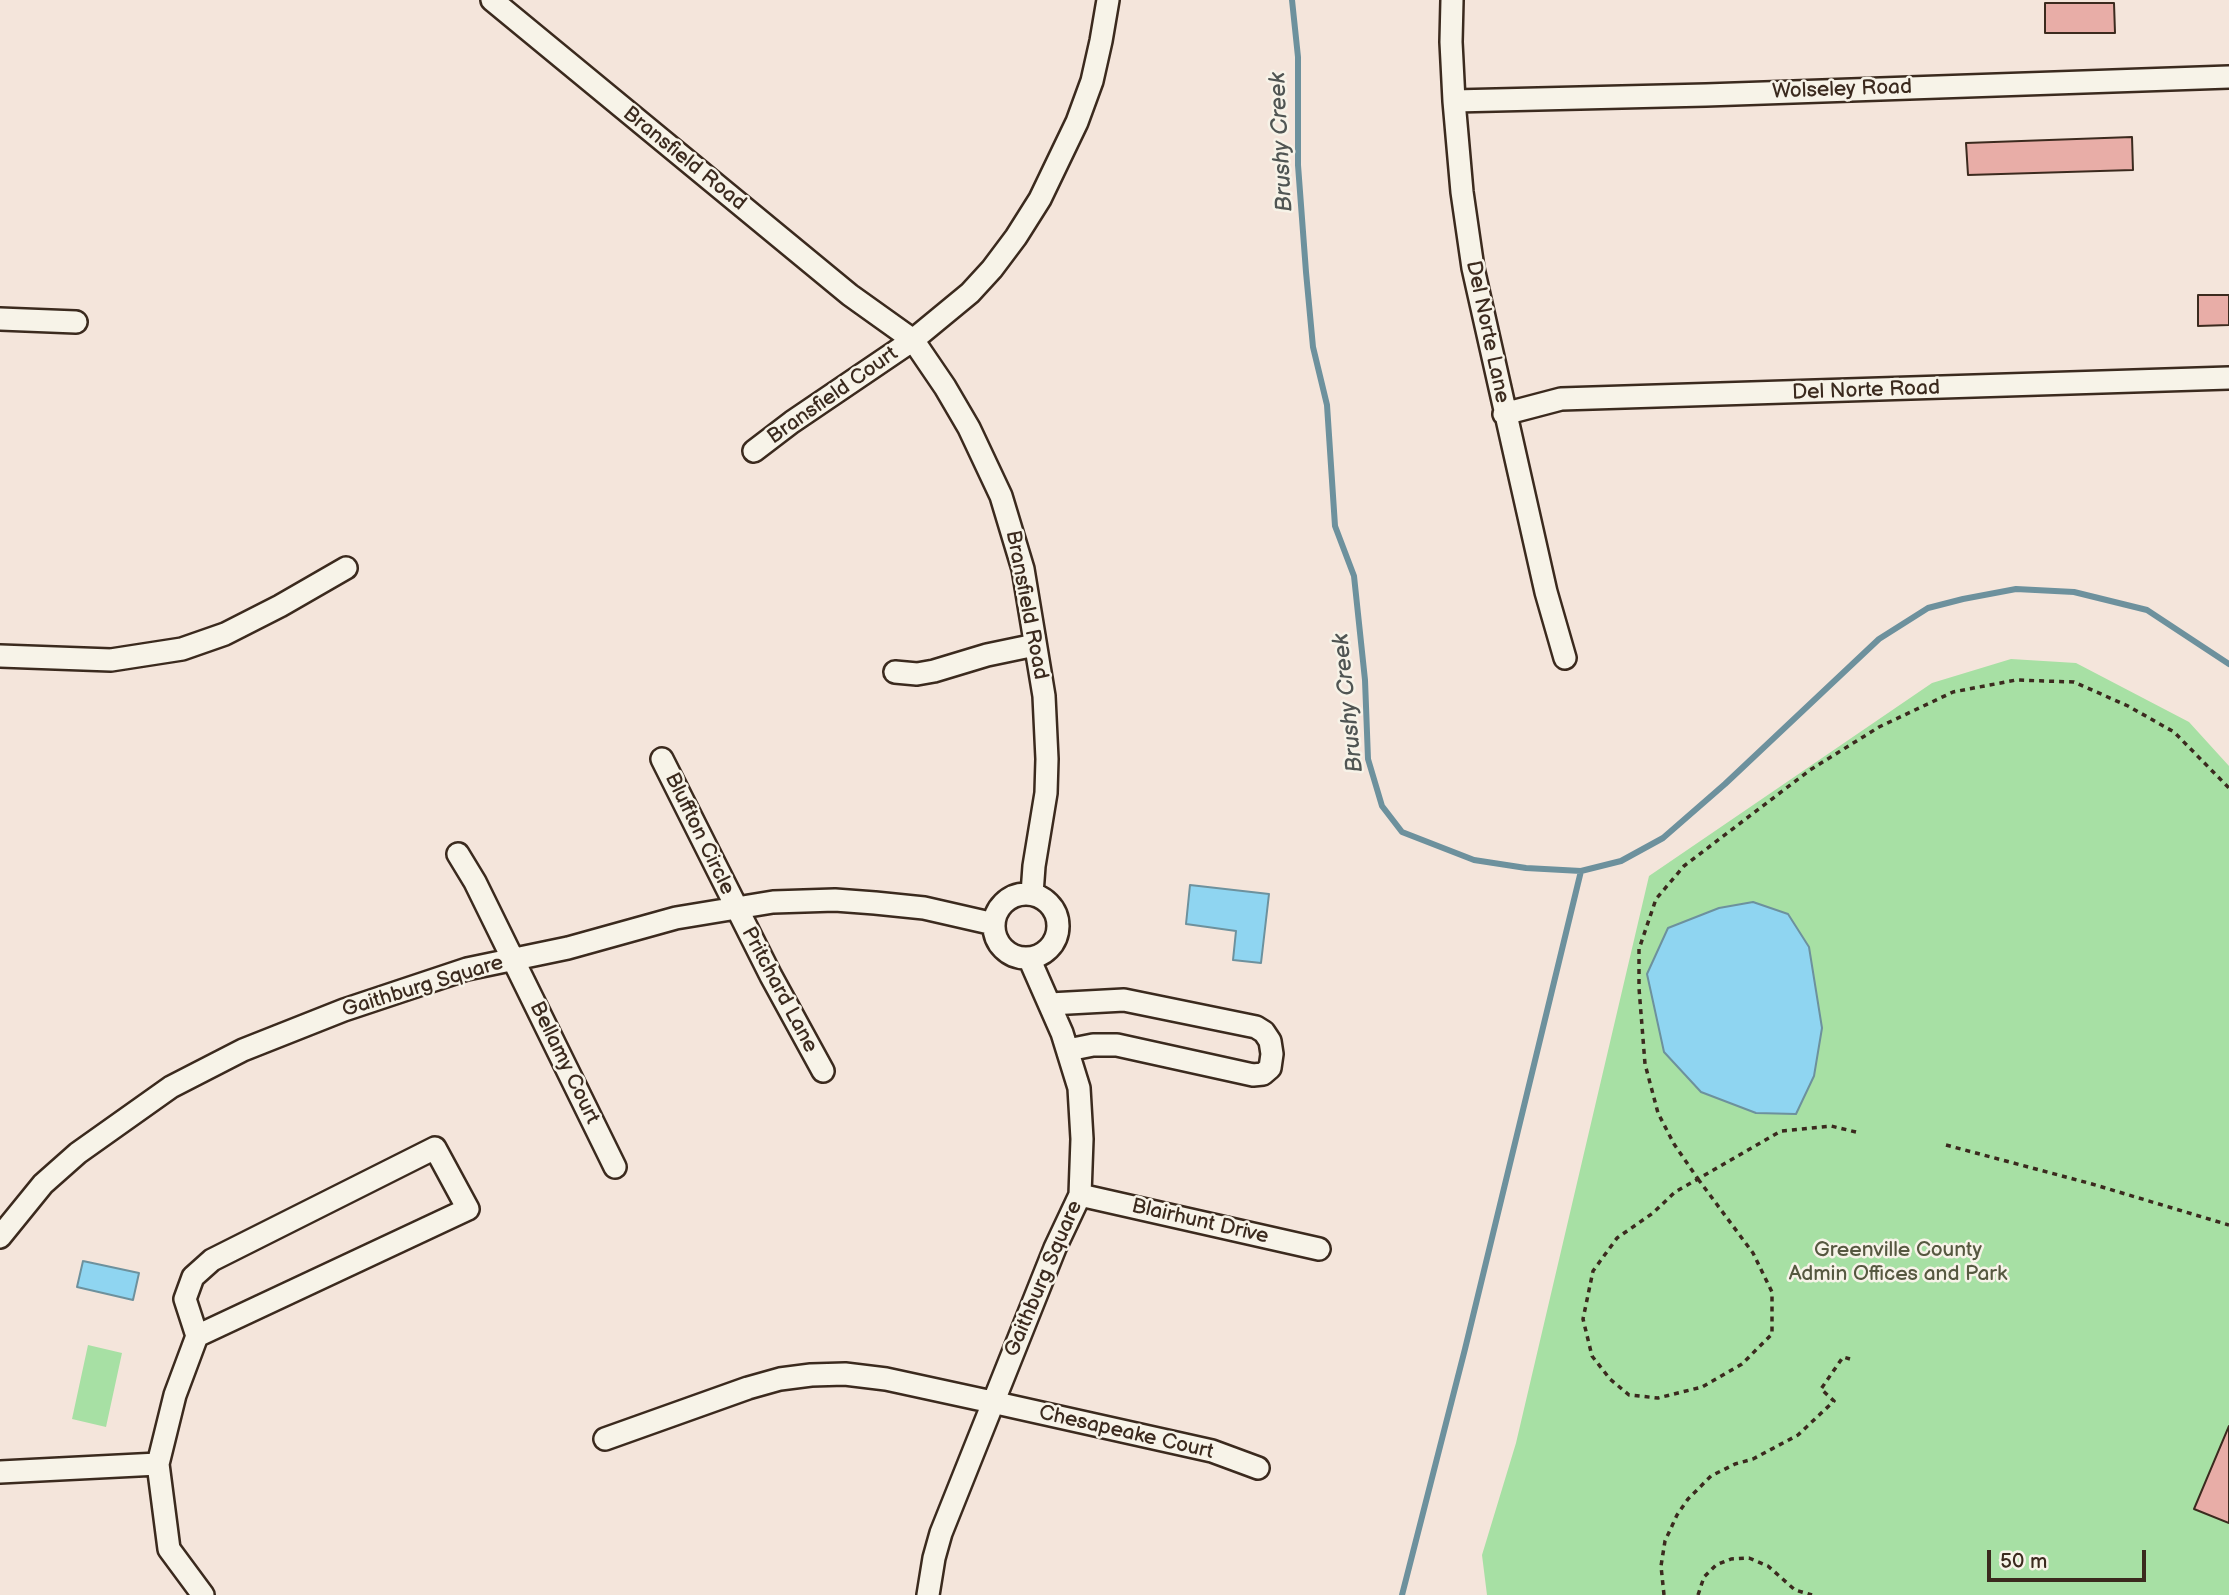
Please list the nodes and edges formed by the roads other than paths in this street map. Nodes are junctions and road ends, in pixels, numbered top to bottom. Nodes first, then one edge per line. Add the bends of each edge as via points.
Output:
1 (492, 0) edge
2 (1108, 0) edge
3 (1452, 0) edge
4 (2229, 77) edge
5 (1454, 101) junction
6 (0, 319) edge
7 (76, 322) dead end
8 (912, 340) junction
9 (2229, 378) edge
10 (1504, 414) junction
11 (754, 451) dead end
12 (346, 568) dead end
13 (1035, 645) junction
14 (0, 656) edge
15 (1565, 658) dead end
16 (895, 673) dead end
17 (662, 759) dead end
18 (458, 854) dead end
19 (1032, 894) junction
20 (736, 908) junction
21 (994, 924) junction
22 (1029, 958) junction
23 (512, 959) junction
24 (1050, 1003) junction
25 (1068, 1050) junction
26 (823, 1071) dead end
27 (615, 1167) dead end
28 (1080, 1195) junction
29 (0, 1237) edge
30 (1319, 1249) dead end
31 (197, 1336) junction
32 (992, 1402) junction
33 (605, 1439) dead end
34 (158, 1464) junction
35 (1258, 1468) dead end
36 (0, 1472) edge
37 (203, 1595) edge
38 (928, 1595) edge

1 - 8 street, Bransfield Road via 850,295
2 - 8 street via 1092,80 1040,199 977,285
3 - 5 street, Del Norte Lane
4 - 5 street, Wolseley Road
5 - 10 street, Del Norte Lane via 1473,268
6 - 7 street
8 - 11 street, Bransfield Court
8 - 13 street, Bransfield Road via 969,428 1001,496 1023,569
9 - 10 street, Del Norte Road via 1561,399
10 - 15 street, Del Norte Lane
12 - 14 street via 225,634 182,649 111,660
13 - 16 street via 934,671
13 - 19 street, Bransfield Road via 1044,696 1047,760
17 - 20 street, Bluffton Circle
18 - 23 street, Bellamy Court
19 - 21 street via 1006,901
19 - 22 street via 1056,912 1058,932 1048,950
20 - 21 street, Gaithburg Square via 835,900 924,908
20 - 23 street, Gaithburg Square via 676,918
20 - 26 street, Pritchard Lane
21 - 22 street via 1008,952
22 - 24 street, Gaithburg Square
23 - 27 street, Bellamy Court
23 - 29 street, Gaithburg Square via 467,969 344,1010 213,1063 78,1153 43,1184
24 - 25 street, Gaithburg Square
24 - 25 street via 1124,1000 1256,1027 1270,1041 1272,1054 1270,1068 1253,1075 1117,1045
25 - 28 street, Gaithburg Square via 1082,1113
28 - 30 street, Blairhunt Drive
28 - 32 street, Gaithburg Square
31 - 31 street via 468,1209 435,1148 212,1261 192,1277 185,1299
31 - 34 street via 175,1395
32 - 33 street, Chesapeake Court via 886,1379 811,1375 748,1388
32 - 35 street, Chesapeake Court via 1212,1451
32 - 38 street, Gaithburg Square via 941,1533
34 - 36 street
34 - 37 street via 169,1549

